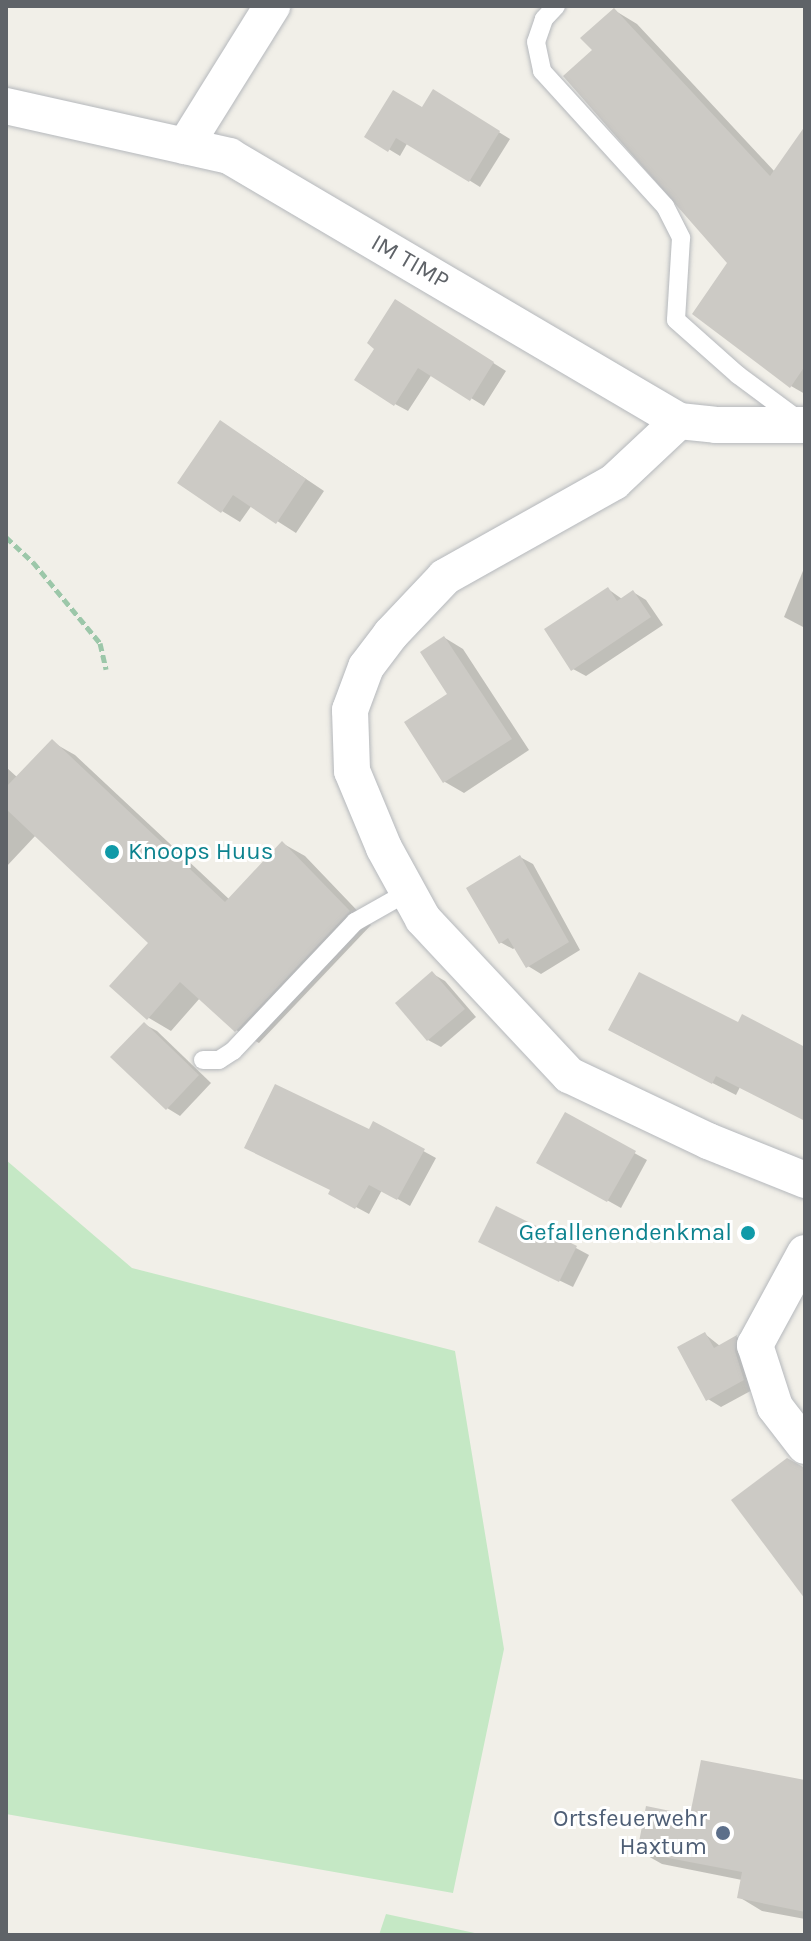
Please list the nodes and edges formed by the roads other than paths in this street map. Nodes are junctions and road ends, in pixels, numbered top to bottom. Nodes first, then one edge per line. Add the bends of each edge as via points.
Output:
1 (272, 6) edge
2 (556, 6) edge
3 (6, 106) edge
4 (185, 146) junction
5 (679, 421) junction
6 (805, 425) edge
7 (408, 892) junction
8 (203, 1060) dead end
9 (805, 1180) edge
10 (805, 1253) edge
11 (805, 1446) edge

1 - 4 street
2 - 6 lane via 544,19 536,42 542,71 665,206 681,238 676,320
3 - 4 street, IM TIMP
4 - 5 street, IM TIMP via 229,156
5 - 6 street, IM TIMP
5 - 7 street via 614,482 445,577 366,667 350,710 352,771
7 - 8 lane via 355,922 233,1051 219,1060
7 - 9 street via 423,919 569,1075
10 - 11 street via 755,1345 775,1407

